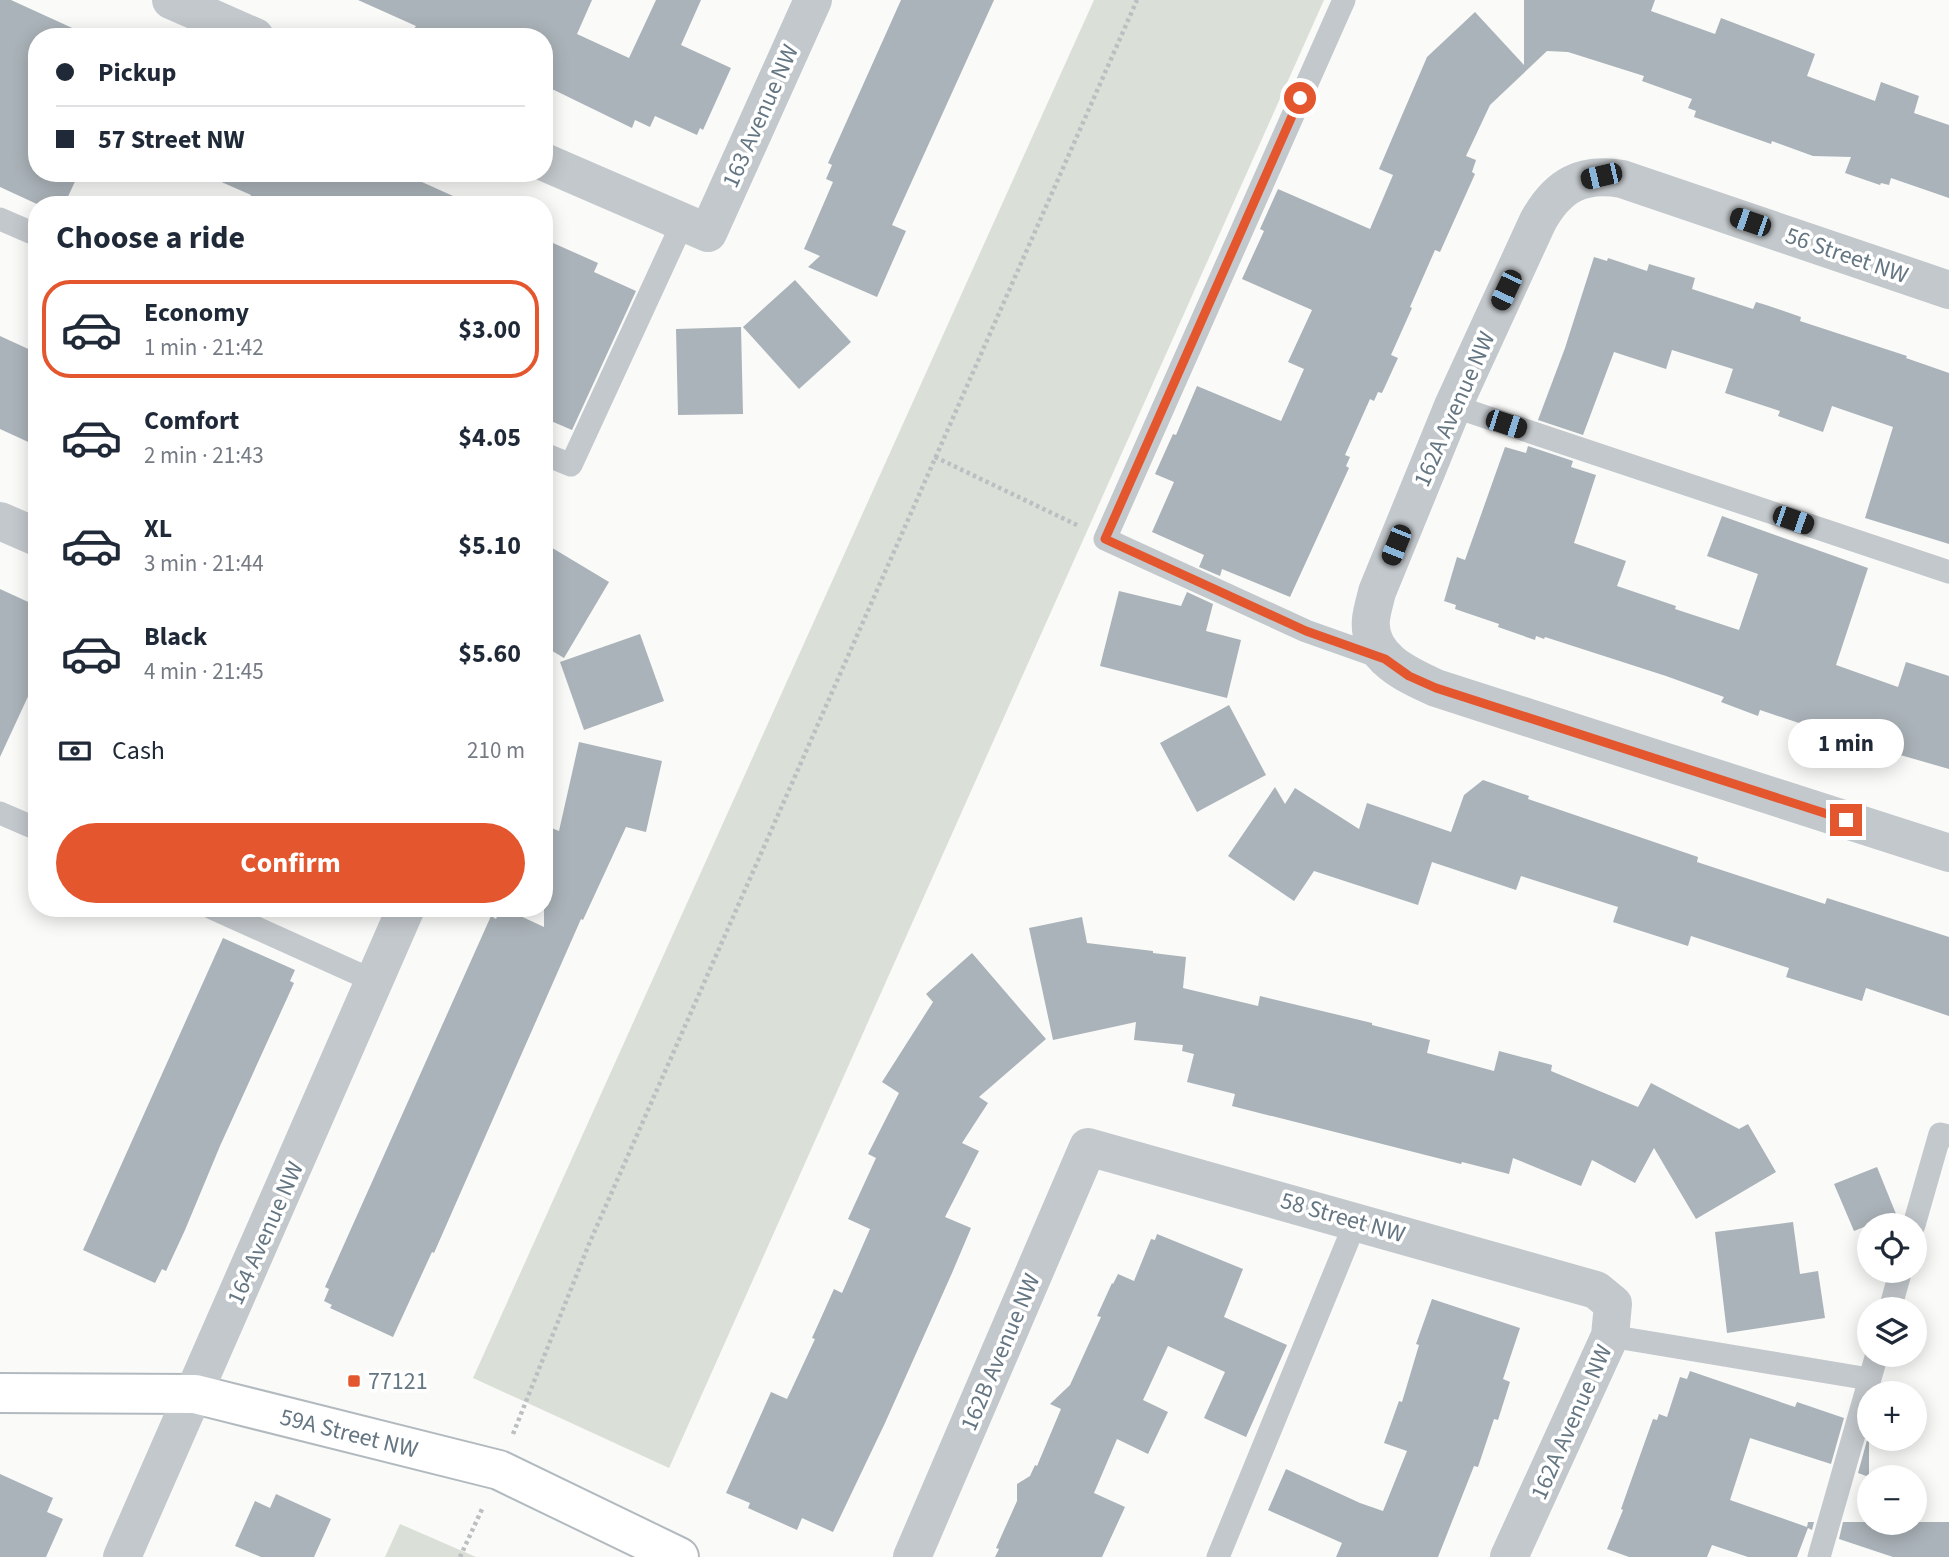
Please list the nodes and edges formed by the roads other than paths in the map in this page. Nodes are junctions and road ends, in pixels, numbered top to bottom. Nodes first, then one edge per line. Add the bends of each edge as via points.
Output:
1 (170, 0) edge
2 (813, 0) edge
3 (1344, 0) edge
4 (235, 28) edge
5 (553, 166) edge
6 (1584, 180) joint
7 (0, 219) edge
8 (696, 227) junction
9 (28, 231) edge
10 (1949, 290) edge
11 (1453, 406) junction
12 (553, 458) edge
13 (0, 521) edge
14 (28, 533) edge
15 (1949, 572) edge
16 (1385, 659) junction
17 (0, 813) edge
18 (28, 825) edge
19 (1949, 853) edge
20 (232, 917) edge
21 (402, 917) edge
22 (374, 981) junction
23 (1949, 1136) edge
24 (1088, 1147) joint
25 (1917, 1213) edge
26 (1356, 1220) junction
27 (1597, 1290) joint
28 (1610, 1336) junction
29 (1873, 1367) edge
30 (1870, 1379) junction
31 (0, 1393) edge
32 (195, 1394) junction
33 (122, 1557) edge
34 (679, 1557) edge
35 (912, 1557) edge
36 (1218, 1557) edge
37 (1509, 1557) edge
38 (1819, 1557) edge

1 - 4 street
2 - 8 street, 163 Avenue NW
3 - 16 lane via 1105,539 1306,631
5 - 8 street
6 - 10 street, 56 Street NW via 1601,176 1622,179
6 - 11 street, 162A Avenue NW via 1567,186 1549,202
7 - 9 lane
8 - 12 lane via 571,465
11 - 15 lane
11 - 16 street, 162A Avenue NW via 1377,592 1370,622
13 - 14 street
16 - 19 street via 1436,688
17 - 18 lane
20 - 22 lane
21 - 22 street, 164 Avenue NW
22 - 32 street, 164 Avenue NW
23 - 25 lane via 1940,1134
24 - 26 street, 58 Street NW
24 - 35 street, 162B Avenue NW
26 - 27 street, 58 Street NW
26 - 36 lane
27 - 28 street, 162A Avenue NW via 1613,1304
28 - 30 lane
28 - 37 street, 162A Avenue NW
29 - 30 lane
30 - 38 lane
31 - 32 street, 59A Street NW
32 - 33 street, 164 Avenue NW
32 - 34 street, 59A Street NW via 499,1470

